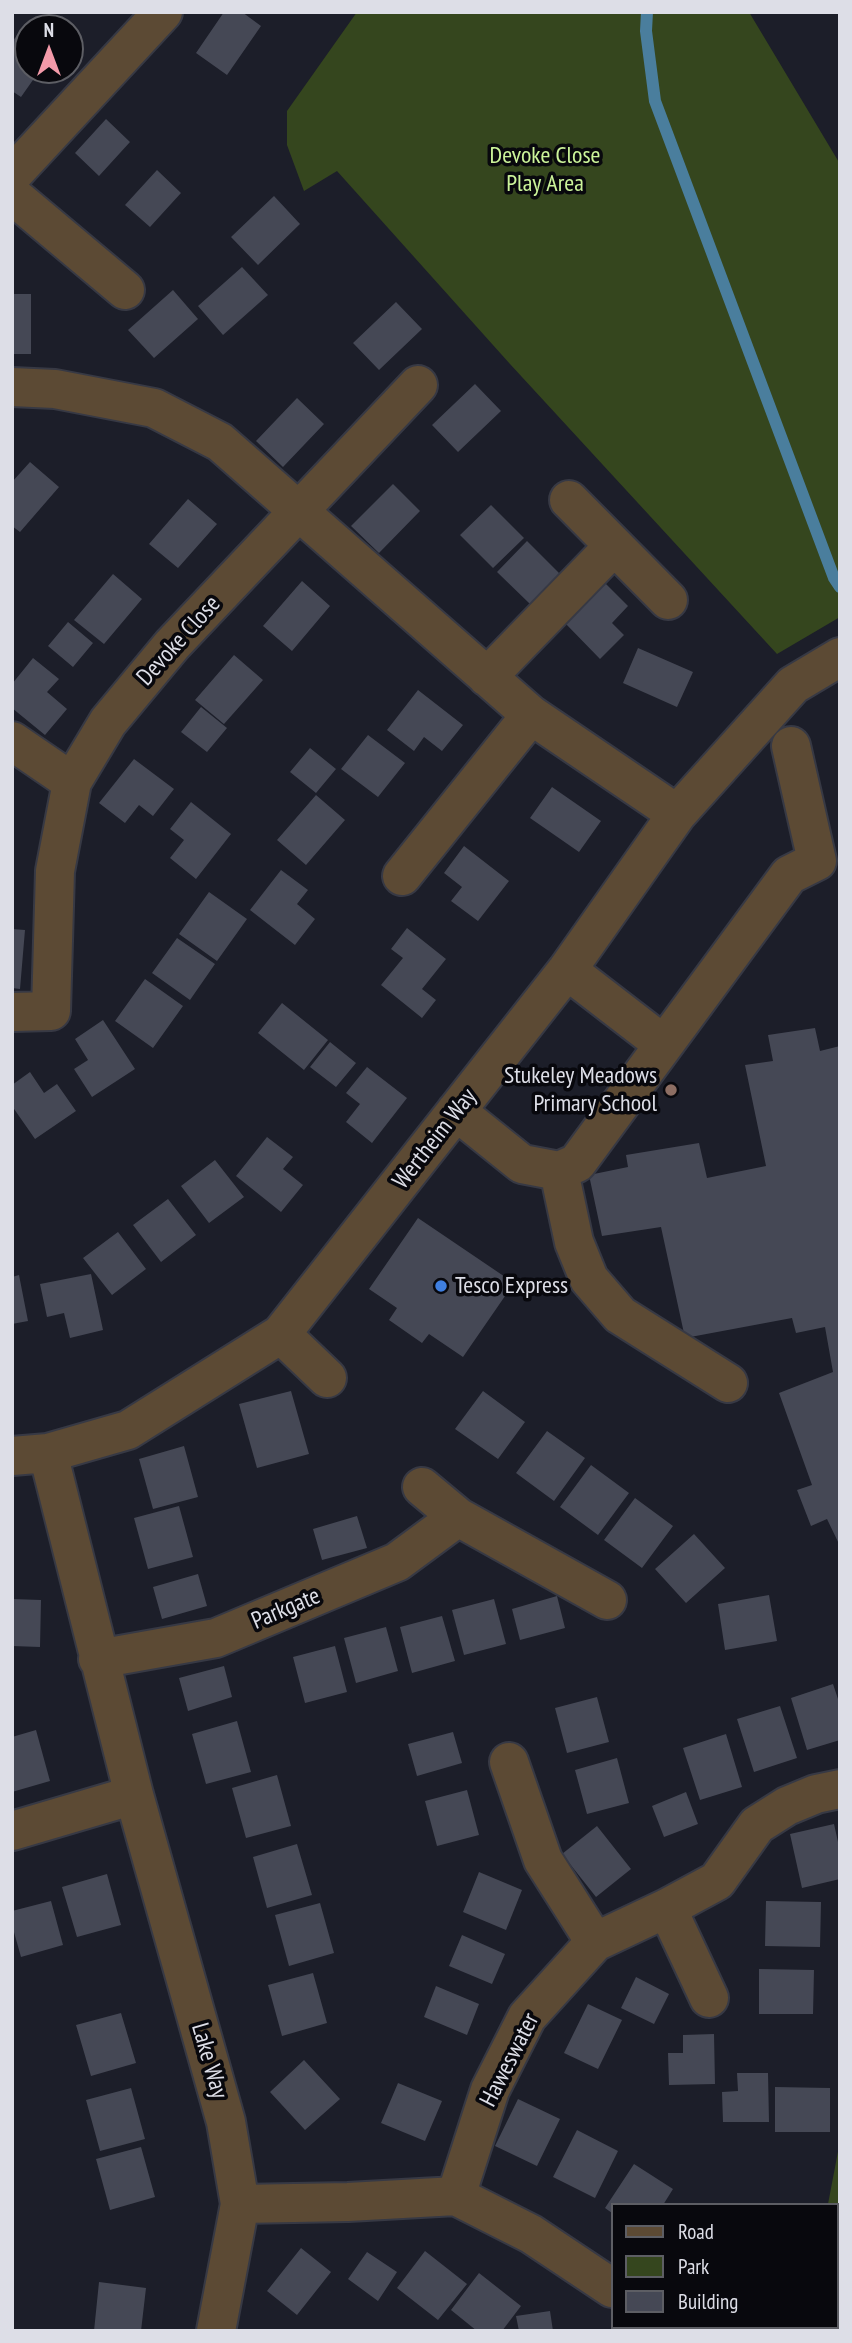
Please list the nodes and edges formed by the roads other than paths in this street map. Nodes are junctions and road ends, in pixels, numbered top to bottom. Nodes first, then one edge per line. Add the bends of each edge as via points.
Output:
1 (163, 12) edge
2 (12, 174) edge
3 (12, 195) edge
4 (125, 290) dead end
5 (418, 385) dead end
6 (12, 387) edge
7 (569, 500) dead end
8 (299, 511) junction
9 (614, 546) junction
10 (668, 600) dead end
11 (840, 657) edge
12 (487, 677) junction
13 (531, 715) junction
14 (12, 741) edge
15 (791, 746) dead end
16 (72, 782) junction
17 (677, 814) junction
18 (402, 876) dead end
19 (567, 970) junction
20 (12, 1012) edge
21 (663, 1044) junction
22 (456, 1111) junction
23 (559, 1171) junction
24 (281, 1334) junction
25 (327, 1377) dead end
26 (728, 1383) dead end
27 (30, 1455) edge
28 (422, 1487) dead end
29 (458, 1517) junction
30 (607, 1600) dead end
31 (98, 1659) junction
32 (509, 1762) dead end
33 (840, 1788) edge
34 (134, 1795) junction
35 (12, 1831) edge
36 (667, 1908) junction
37 (595, 1942) junction
38 (709, 1998) dead end
39 (456, 2196) junction
40 (240, 2204) junction
41 (610, 2287) edge
42 (216, 2331) edge

1 - 2 street
3 - 4 street
5 - 8 street, Devoke Close
6 - 8 street via 55,389 154,408 220,442
7 - 9 street
8 - 12 street
8 - 16 street, Devoke Close via 172,645 108,722
9 - 10 street
9 - 12 street
11 - 17 street, Wertheim Way via 793,685
12 - 13 street
13 - 17 street
13 - 18 street
14 - 16 street
15 - 21 street via 817,862 789,875
16 - 20 street, Devoke Close via 54,871 51,1011
17 - 19 street, Wertheim Way
19 - 21 street
19 - 22 street, Wertheim Way
21 - 23 street via 578,1163
22 - 23 street via 522,1164
22 - 24 street, Wertheim Way
23 - 26 street via 574,1242 589,1279 620,1315
24 - 25 street
24 - 27 street, Wertheim Way via 128,1430
27 - 31 street
28 - 29 street
29 - 30 street
29 - 31 street, Parkgate via 397,1562 216,1639
31 - 34 street
32 - 37 street via 543,1860
33 - 36 street, Haweswater via 787,1806 757,1825 717,1881
34 - 35 street
34 - 40 street, Lake Way via 226,2122
36 - 37 street, Haweswater
36 - 38 street
37 - 39 street, Haweswater via 527,2017 490,2090
39 - 40 street
39 - 41 street via 531,2234
40 - 42 street, Lake Way

